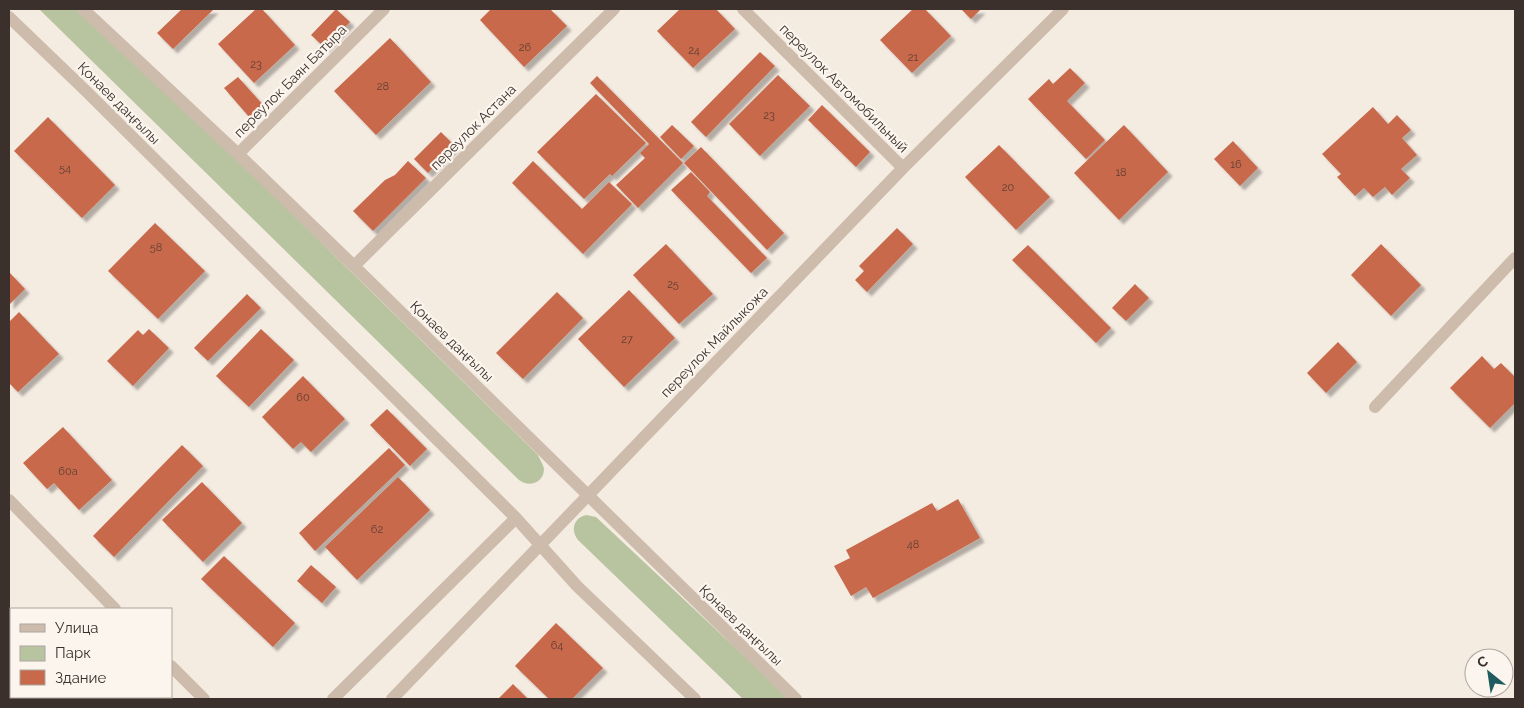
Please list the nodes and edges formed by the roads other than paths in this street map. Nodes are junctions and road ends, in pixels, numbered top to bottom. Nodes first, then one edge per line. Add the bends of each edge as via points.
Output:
1 (83, 9) edge
2 (384, 9) edge
3 (614, 9) edge
4 (743, 9) edge
5 (1062, 9) edge
6 (9, 17) edge
7 (238, 154) junction
8 (902, 168) junction
9 (1515, 258) edge
10 (354, 266) junction
11 (1375, 407) dead end
12 (588, 495) junction
13 (9, 500) edge
14 (516, 518) junction
15 (539, 545) junction
16 (114, 608) edge
17 (172, 667) edge
18 (204, 699) edge
19 (333, 699) edge
20 (392, 699) edge
21 (696, 699) edge
22 (796, 699) edge

1 - 7 street, Қонаев даңғылы
2 - 7 street, переулок Баян Батыра
3 - 10 street, переулок Астана
4 - 8 street, переулок Автомобильный
5 - 8 street, переулок Майлыкожа
6 - 14 street, Қонаев даңғылы
7 - 10 street, Қонаев даңғылы
8 - 12 street, переулок Майлыкожа
9 - 11 street
10 - 12 street, Қонаев даңғылы
12 - 15 street, переулок Майлыкожа
12 - 22 street, Қонаев даңғылы
13 - 16 street
14 - 15 street, Қонаев даңғылы
14 - 19 street
15 - 20 street, переулок Майлыкожа
15 - 21 street, Қонаев даңғылы via 577,586
17 - 18 street

